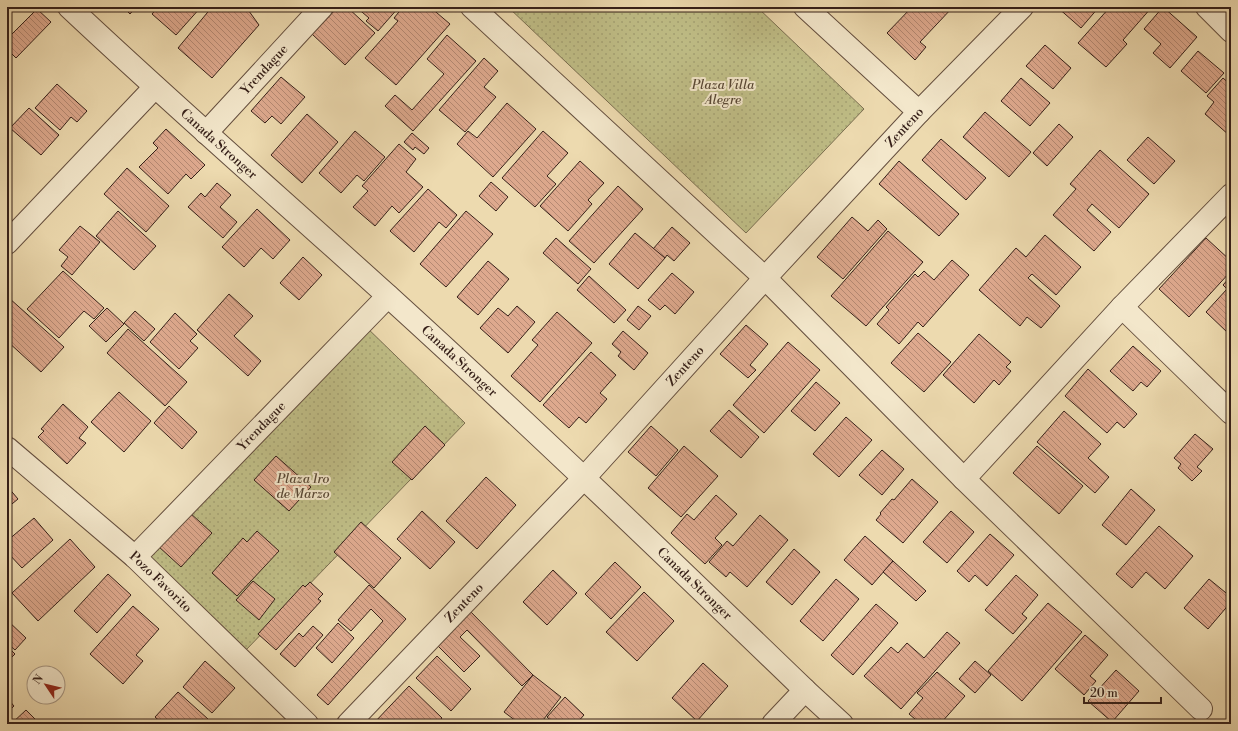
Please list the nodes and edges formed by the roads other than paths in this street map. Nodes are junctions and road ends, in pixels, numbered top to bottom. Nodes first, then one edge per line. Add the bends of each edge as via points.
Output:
1 (68, 7) edge
2 (322, 7) edge
3 (472, 7) edge
4 (806, 7) edge
5 (1022, 7) edge
6 (155, 87) junction
7 (919, 112) junction
8 (206, 133) junction
9 (1231, 195) edge
10 (7, 243) edge
11 (765, 278) junction
12 (388, 296) junction
13 (1122, 307) junction
14 (1231, 413) edge
15 (7, 448) edge
16 (584, 478) junction
17 (964, 479) junction
18 (135, 557) junction
19 (805, 690) junction
20 (1201, 709) dead end
21 (302, 722) edge
22 (348, 724) edge
23 (774, 724) edge
24 (842, 724) edge

1 - 6 street, Canada Stronger
2 - 8 street, Yrendague
3 - 11 street
4 - 7 street
5 - 7 street, Zenteno
6 - 8 street, Canada Stronger
6 - 10 street
7 - 11 street, Zenteno
8 - 12 street, Canada Stronger
9 - 13 street
11 - 16 street, Zenteno
11 - 17 street
12 - 16 street, Canada Stronger
12 - 18 street, Yrendague
13 - 14 street
13 - 17 street
15 - 18 street, Pozo Favorito
16 - 19 street, Canada Stronger
16 - 22 street, Zenteno
17 - 20 street
18 - 21 street, Pozo Favorito
19 - 23 street
19 - 24 street, Canada Stronger

